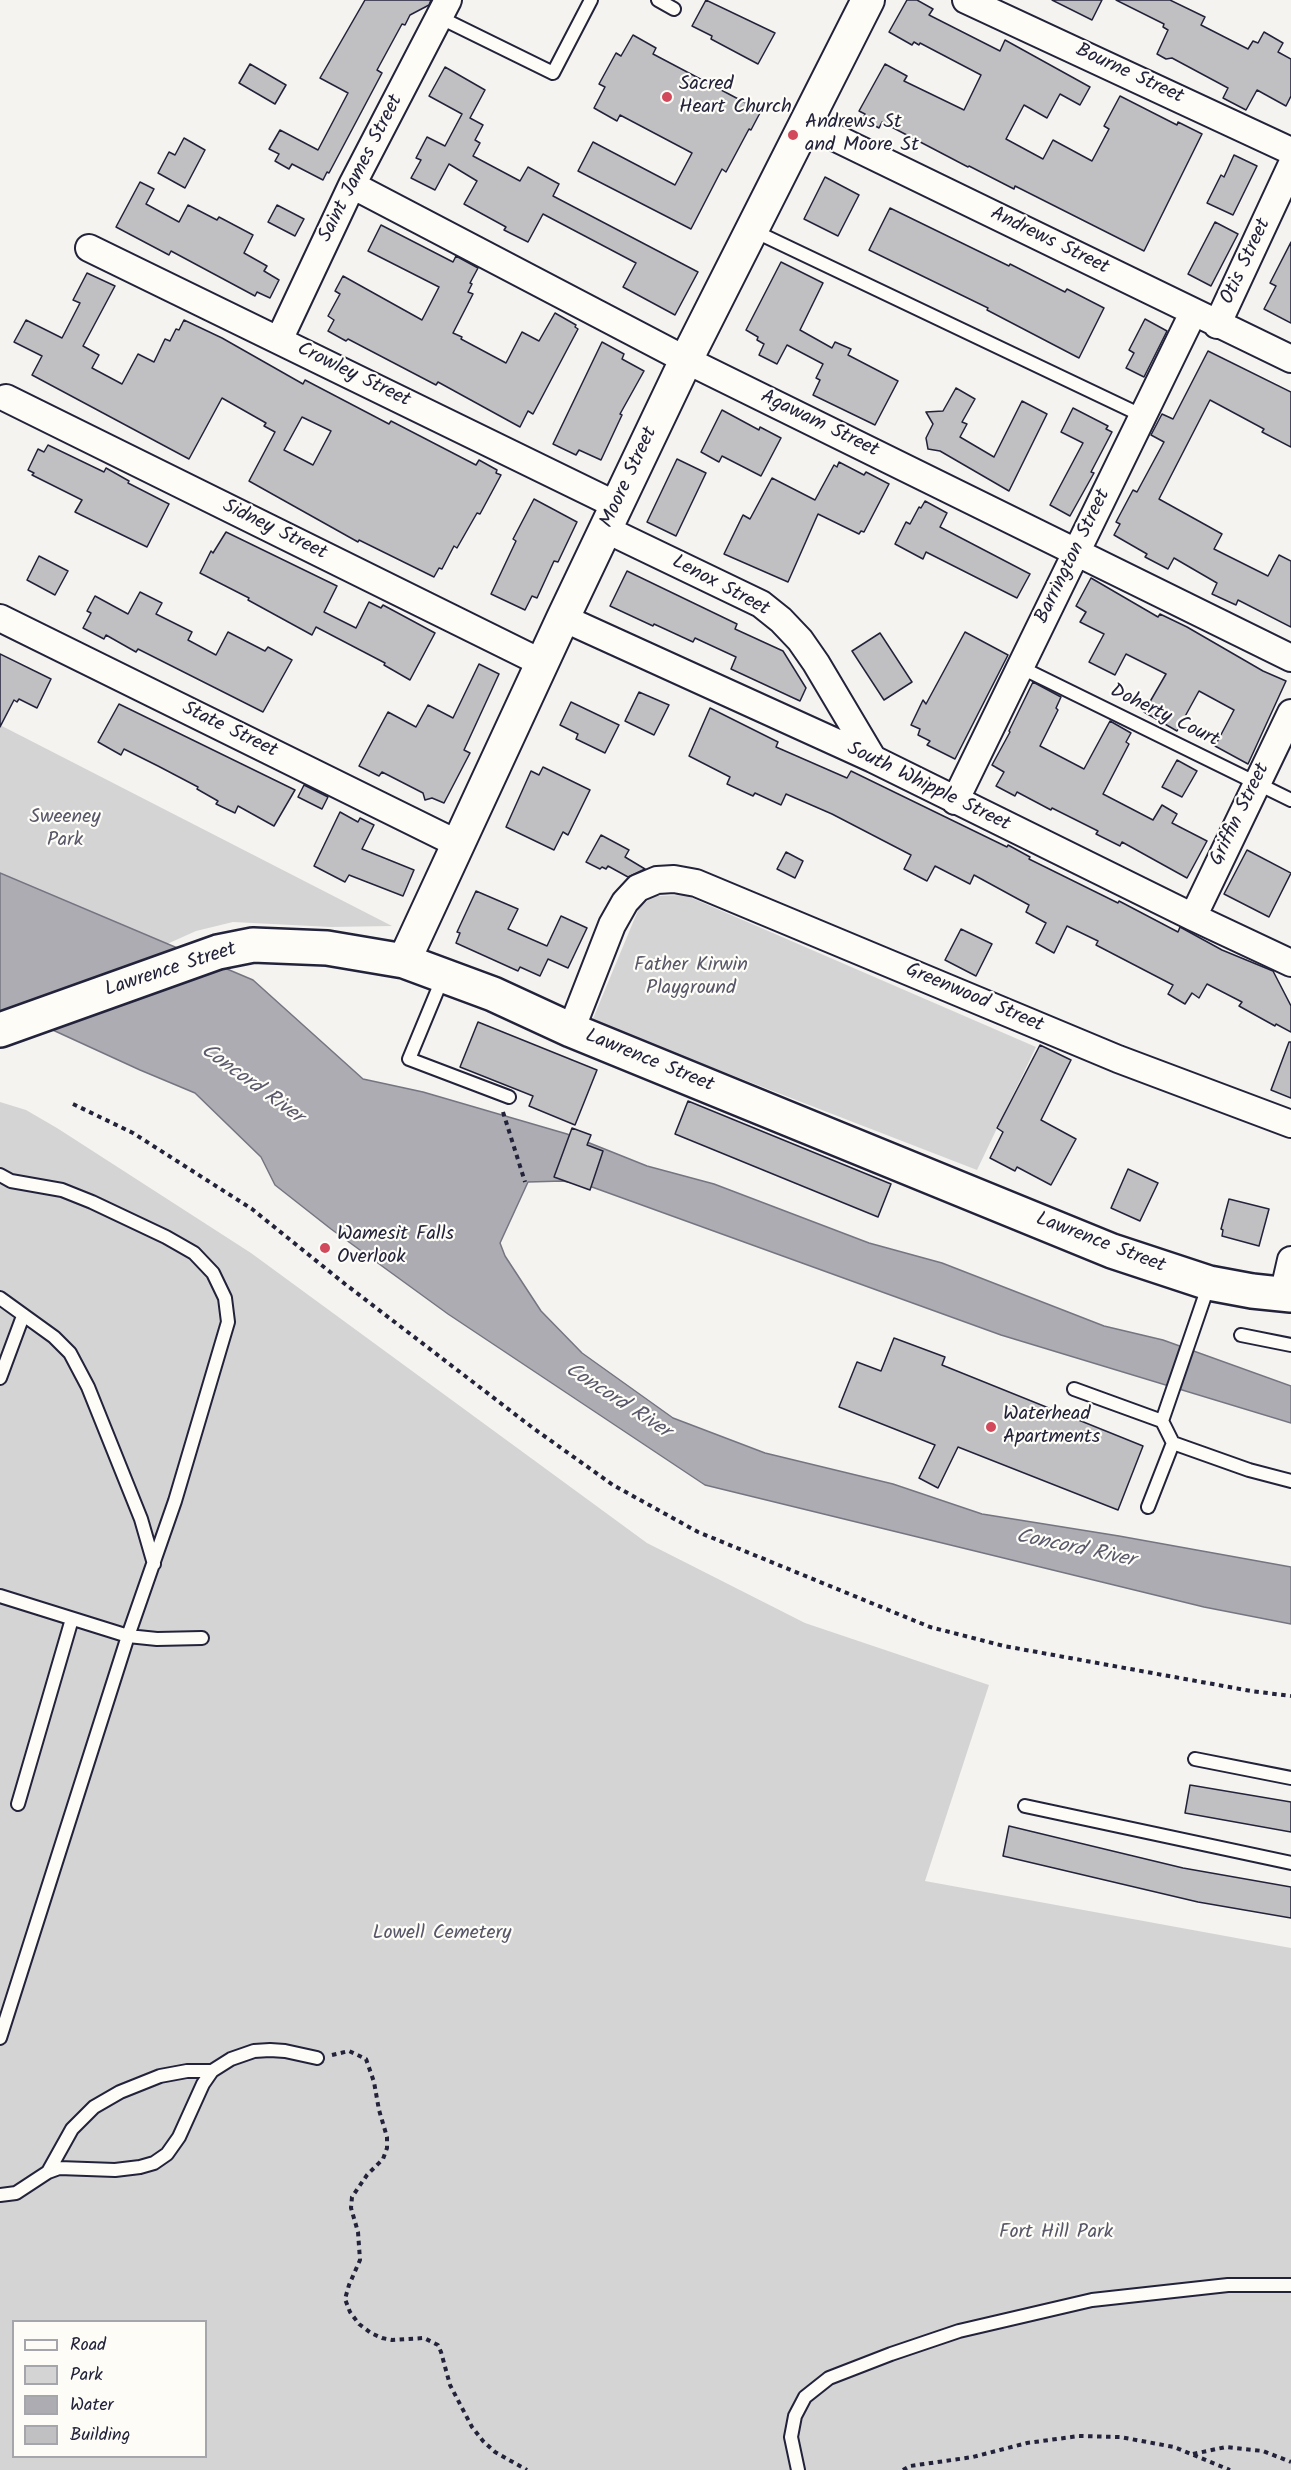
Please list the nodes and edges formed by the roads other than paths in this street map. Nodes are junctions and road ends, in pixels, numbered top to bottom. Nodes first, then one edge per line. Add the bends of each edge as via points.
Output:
1 (591, 0) edge
2 (658, 0) edge
3 (868, 0) edge
4 (966, 0) edge
5 (443, 9) edge
6 (674, 9) dead end
7 (807, 124) junction
8 (1291, 151) edge
9 (1291, 166) edge
10 (352, 184) junction
11 (752, 230) junction
12 (89, 248) dead end
13 (1193, 313) junction
14 (1217, 325) junction
15 (279, 340) junction
16 (1291, 359) edge
17 (686, 360) junction
18 (6, 398) dead end
19 (1143, 416) junction
20 (611, 517) junction
21 (1076, 552) junction
22 (0, 618) edge
23 (563, 618) junction
24 (1291, 658) edge
25 (542, 663) junction
26 (1020, 667) junction
27 (1291, 713) edge
28 (873, 759) junction
29 (1256, 783) junction
30 (1291, 800) edge
31 (955, 801) junction
32 (458, 844) junction
33 (1193, 917) junction
34 (404, 961) junction
35 (1291, 963) edge
36 (444, 976) junction
37 (0, 1030) edge
38 (571, 1030) junction
39 (509, 1097) dead end
40 (1291, 1124) edge
41 (0, 1176) edge
42 (1291, 1260) edge
43 (1209, 1283) junction
44 (1287, 1295) edge
45 (0, 1298) edge
46 (23, 1316) junction
47 (1241, 1335) dead end
48 (1291, 1344) edge
49 (0, 1378) edge
50 (1074, 1389) dead end
51 (1162, 1420) junction
52 (1173, 1443) junction
53 (1291, 1481) edge
54 (1148, 1507) dead end
55 (155, 1564) junction
56 (0, 1598) edge
57 (72, 1619) junction
58 (128, 1636) junction
59 (202, 1638) dead end
60 (1195, 1760) dead end
61 (1291, 1778) edge
62 (18, 1804) dead end
63 (1025, 1806) dead end
64 (1291, 1863) edge
65 (0, 2038) edge
66 (317, 2058) road end
67 (212, 2071) junction
68 (48, 2172) junction
69 (0, 2195) edge
70 (1291, 2285) edge
71 (798, 2470) edge

1 - 5 lane via 553,73
2 - 6 lane
3 - 7 street, Moore Street
4 - 8 street, Bourne Street
5 - 10 street, Saint James Street
7 - 11 street, Moore Street
7 - 13 street, Andrews Street
9 - 14 street, Otis Street
10 - 15 street, Saint James Street
10 - 17 street, Agawam Street
11 - 17 street, Moore Street
11 - 19 lane
12 - 15 street, Crowley Street
13 - 14 street, Andrews Street
13 - 19 street, Barrington Street
14 - 16 street, Andrews Street
15 - 20 street, Crowley Street
17 - 20 street, Moore Street
17 - 21 street, Agawam Street
18 - 25 street, Sidney Street
19 - 21 street, Barrington Street
20 - 23 street, Moore Street
20 - 28 street, Lenox Street via 761,604 781,620 816,663
21 - 24 street, Agawam Street
21 - 26 street, Barrington Street
22 - 32 street, State Street
23 - 25 street, Moore Street
23 - 28 street, South Whipple Street
25 - 32 street, Moore Street
26 - 29 lane, Doherty Court
26 - 31 street, Barrington Street
27 - 29 street, Griffin Street
28 - 31 street, South Whipple Street
29 - 30 lane, Doherty Court
29 - 33 street, Griffin Street
31 - 33 street, South Whipple Street
32 - 34 street, Moore Street
33 - 35 street, South Whipple Street
34 - 36 main road, Lawrence Street
34 - 37 main road, Lawrence Street via 327,948 253,945 218,952
36 - 38 main road, Lawrence Street
36 - 39 lane via 409,1059
38 - 40 street, Greenwood Street via 612,925 625,902 638,888 657,879 674,879 696,883 1118,1059
38 - 43 main road, Lawrence Street via 1112,1251
41 - 55 lane via 62,1190 166,1237 194,1253 213,1273 225,1299 228,1323
42 - 44 street
43 - 44 main road, Lawrence Street
43 - 51 lane
45 - 46 lane
46 - 49 lane
46 - 55 lane via 70,1353 88,1387
47 - 48 lane
50 - 51 lane
51 - 52 lane
52 - 53 lane
52 - 54 lane
55 - 58 lane
56 - 57 lane
57 - 58 lane
57 - 62 lane
58 - 59 lane
58 - 65 lane
60 - 61 lane
63 - 64 lane
66 - 67 lane via 285,2050 254,2051
67 - 68 lane via 160,2076 94,2107 72,2129
67 - 68 lane via 179,2137 167,2154 154,2163 114,2170 59,2168
68 - 69 lane via 16,2193
70 - 71 lane via 1228,2285 1092,2300 959,2331 891,2354 829,2378 806,2397 795,2416 792,2437

